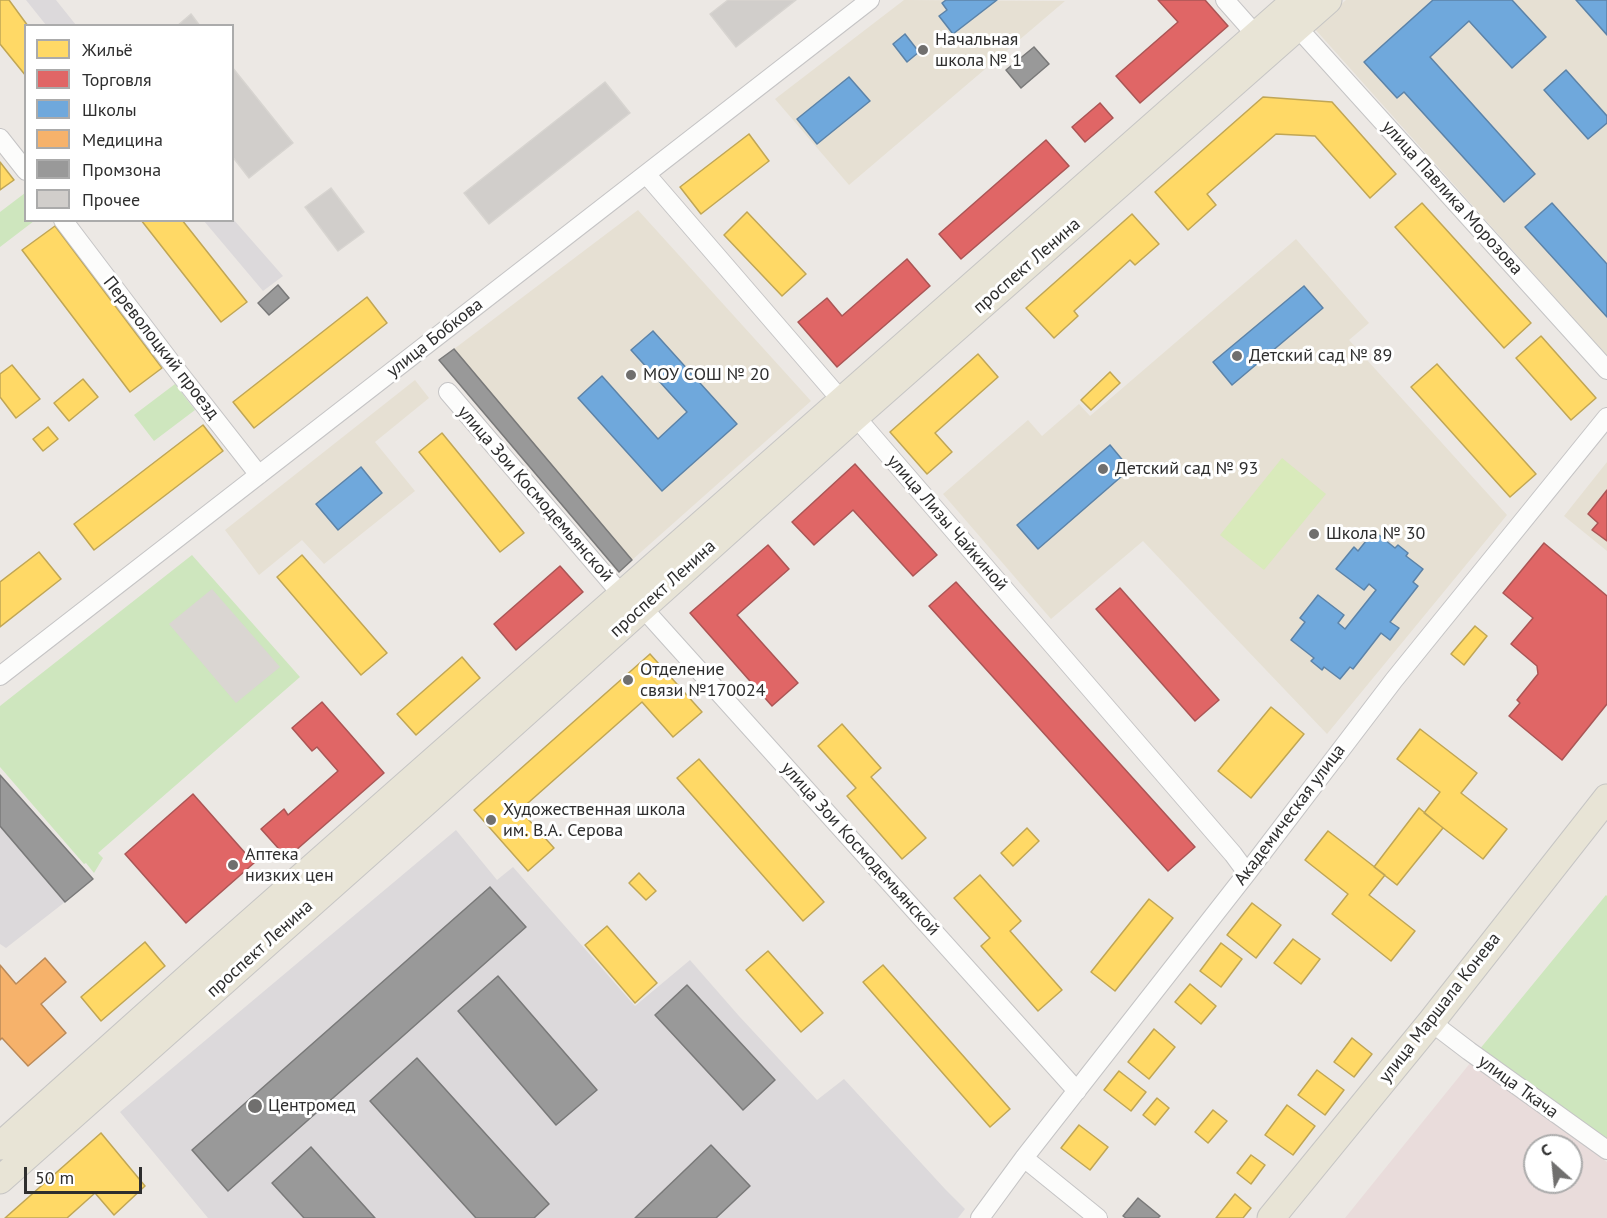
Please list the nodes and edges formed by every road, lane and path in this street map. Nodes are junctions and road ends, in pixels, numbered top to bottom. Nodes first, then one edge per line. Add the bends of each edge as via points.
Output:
1 (870, 0) edge
2 (1225, 0) edge
3 (1328, 0) edge
4 (1295, 10) edge
5 (1256, 35) junction
6 (1257, 63) junction
7 (0, 138) edge
8 (24, 168) edge
9 (646, 174) junction
10 (65, 222) edge
11 (1607, 370) edge
12 (448, 393) dead end
13 (848, 409) junction
14 (1607, 417) edge
15 (259, 475) junction
16 (634, 595) junction
17 (0, 676) edge
18 (1607, 798) edge
19 (1247, 873) junction
20 (1431, 1022) junction
21 (1077, 1091) junction
22 (0, 1146) edge
23 (1607, 1150) edge
24 (1024, 1158) junction
25 (0, 1180) edge
26 (980, 1218) edge
27 (1098, 1218) edge
28 (1271, 1218) edge

1 - 9 street, улица Бобкова
2 - 5 street
3 - 4 main road, проспект Ленина
4 - 5 main road, проспект Ленина
4 - 6 main road, проспект Ленина
4 - 11 street, улица Павлика Морозова
5 - 6 main road via 1262,46
5 - 13 main road, проспект Ленина
6 - 13 main road, проспект Ленина
7 - 8 street
9 - 13 street, улица Лизы Чайкиной
9 - 15 street, улица Бобкова
10 - 15 street, Переволоцкий проезд
12 - 16 street, улица Зои Космодемьянской
13 - 16 main road, проспект Ленина
13 - 19 street, улица Лизы Чайкиной
14 - 19 street, Академическая улица via 1394,680
15 - 17 street, улица Бобкова
16 - 21 street, улица Зои Космодемьянской
16 - 22 main road, проспект Ленина via 220,949
16 - 25 main road, проспект Ленина via 427,801
18 - 20 main road, улица Маршала Конева
19 - 21 street, Академическая улица
20 - 23 street, улица Ткача
20 - 28 main road, улица Маршала Конева
21 - 24 street, Академическая улица
24 - 26 street, Академическая улица
24 - 27 street

